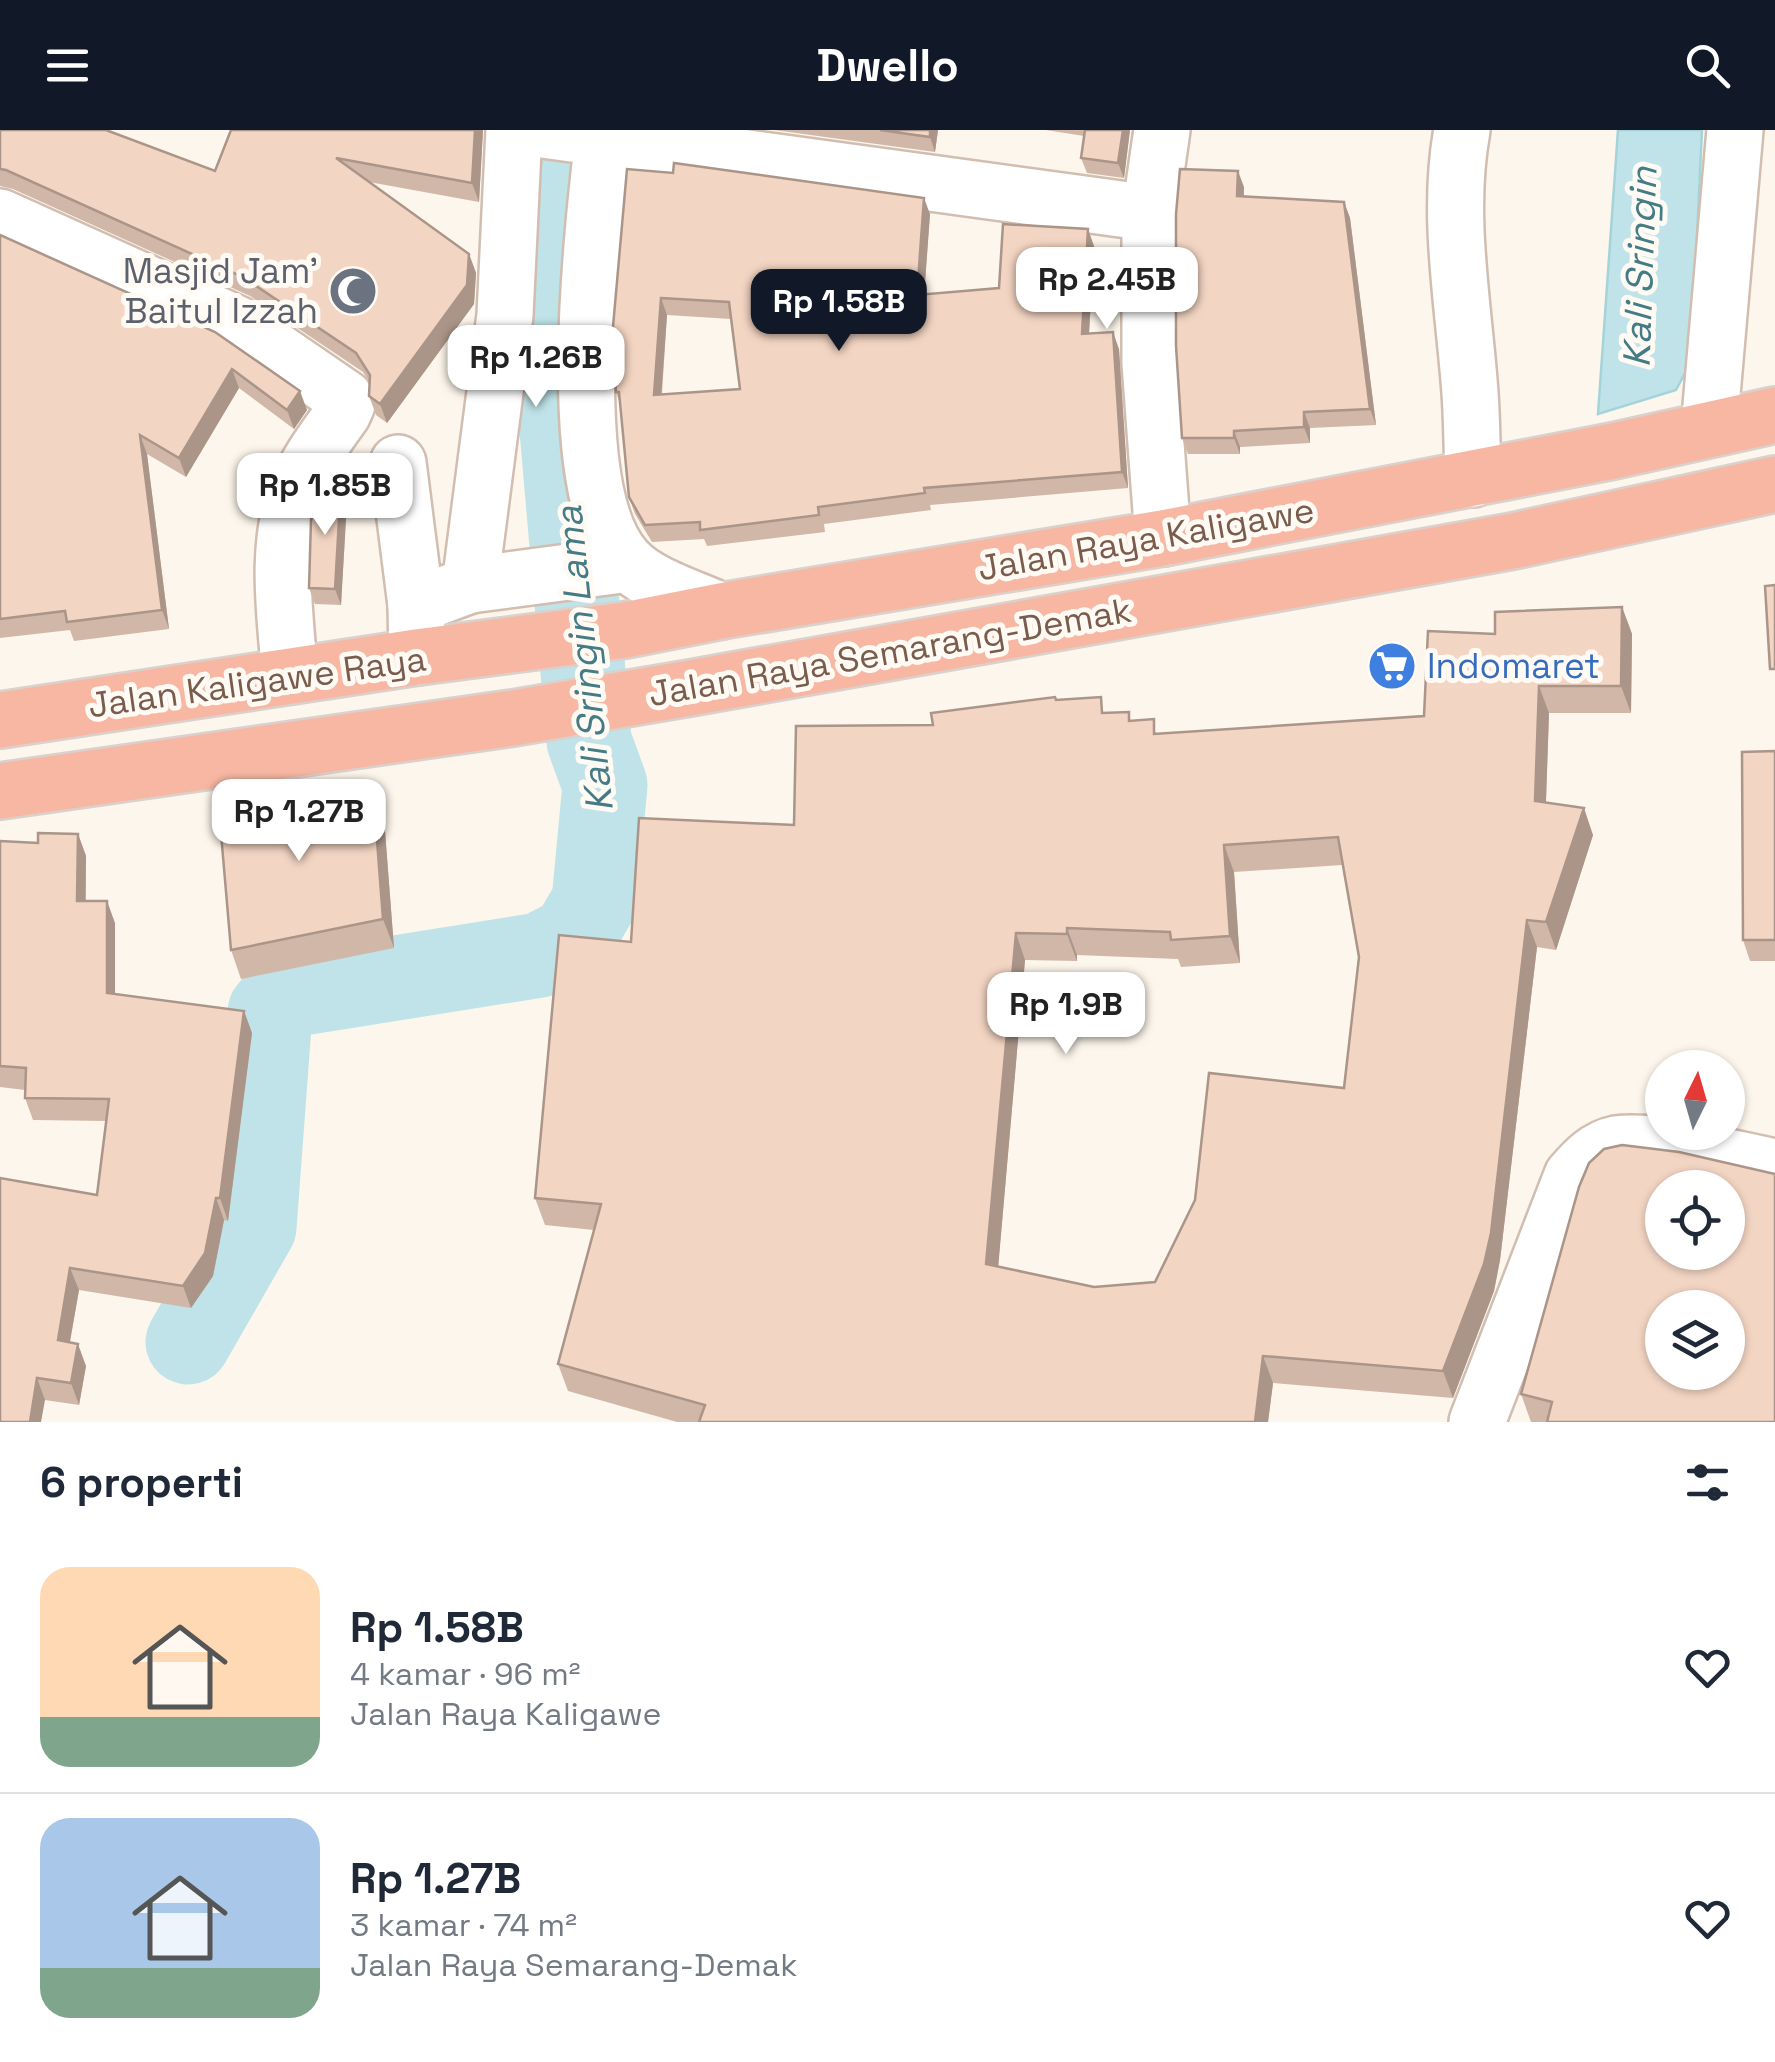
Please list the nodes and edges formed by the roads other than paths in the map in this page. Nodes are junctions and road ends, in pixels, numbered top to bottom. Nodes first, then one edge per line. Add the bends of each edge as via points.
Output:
1 (514, 130) edge
2 (1162, 130) edge
3 (1462, 130) edge
4 (1736, 130) edge
5 (586, 133) edge
6 (1150, 213) junction
7 (0, 217) edge
8 (1713, 391) junction
9 (1775, 415) edge
10 (398, 463) dead end
11 (1472, 479) junction
12 (1775, 484) edge
13 (1162, 538) junction
14 (614, 566) junction
15 (470, 586) junction
16 (721, 610) junction
17 (416, 631) junction
18 (513, 646) joint
19 (290, 676) junction
20 (0, 720) edge
21 (0, 791) edge
22 (1775, 1167) edge
23 (1477, 1422) edge

1 - 15 street via 505,315
2 - 6 street
3 - 11 street via 1457,250
4 - 8 street
5 - 6 street
5 - 14 street via 586,374 591,448
6 - 13 street via 1150,363
7 - 19 street via 237,324 345,398 343,414 298,484 285,526
8 - 9 highway, Jalan Raya Kaligawe
8 - 11 highway, Jalan Raya Kaligawe
10 - 17 street
11 - 13 highway, Jalan Raya Kaligawe
12 - 21 highway, Jalan Raya Semarang-Demak via 1513,541 690,688
13 - 16 highway, Jalan Raya Kaligawe
14 - 15 street
14 - 16 street
15 - 17 street
16 - 18 highway, Jalan Raya Kaligawe
17 - 18 highway, Jalan Kaligawe Raya
17 - 19 highway, Jalan Kaligawe Raya
19 - 20 highway, Jalan Kaligawe Raya
22 - 23 street via 1616,1144 1588,1157 1572,1176

